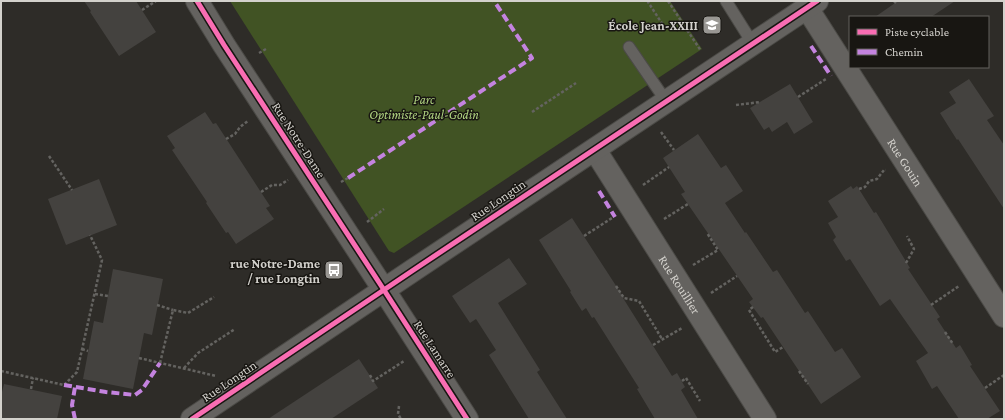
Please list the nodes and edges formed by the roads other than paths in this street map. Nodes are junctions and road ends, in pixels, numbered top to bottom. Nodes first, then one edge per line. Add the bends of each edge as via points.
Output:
1 (197, 1) edge
2 (726, 1) edge
3 (812, 4) edge
4 (753, 44) junction
5 (630, 47) dead end
6 (666, 101) junction
7 (595, 150) junction
8 (384, 290) junction
9 (1004, 316) edge
10 (192, 419) edge
11 (467, 419) edge
12 (765, 419) edge

1 - 8 street, Rue Notre-Dame
2 - 4 lane
3 - 4 street, Rue Longtin
3 - 9 street, Rue Gouin via 845,67
4 - 6 street, Rue Longtin
5 - 6 lane
6 - 7 street, Rue Longtin
7 - 8 street, Rue Longtin
7 - 12 street, Rue Rouillier
8 - 10 street, Rue Longtin
8 - 11 street, Rue Lamarre

